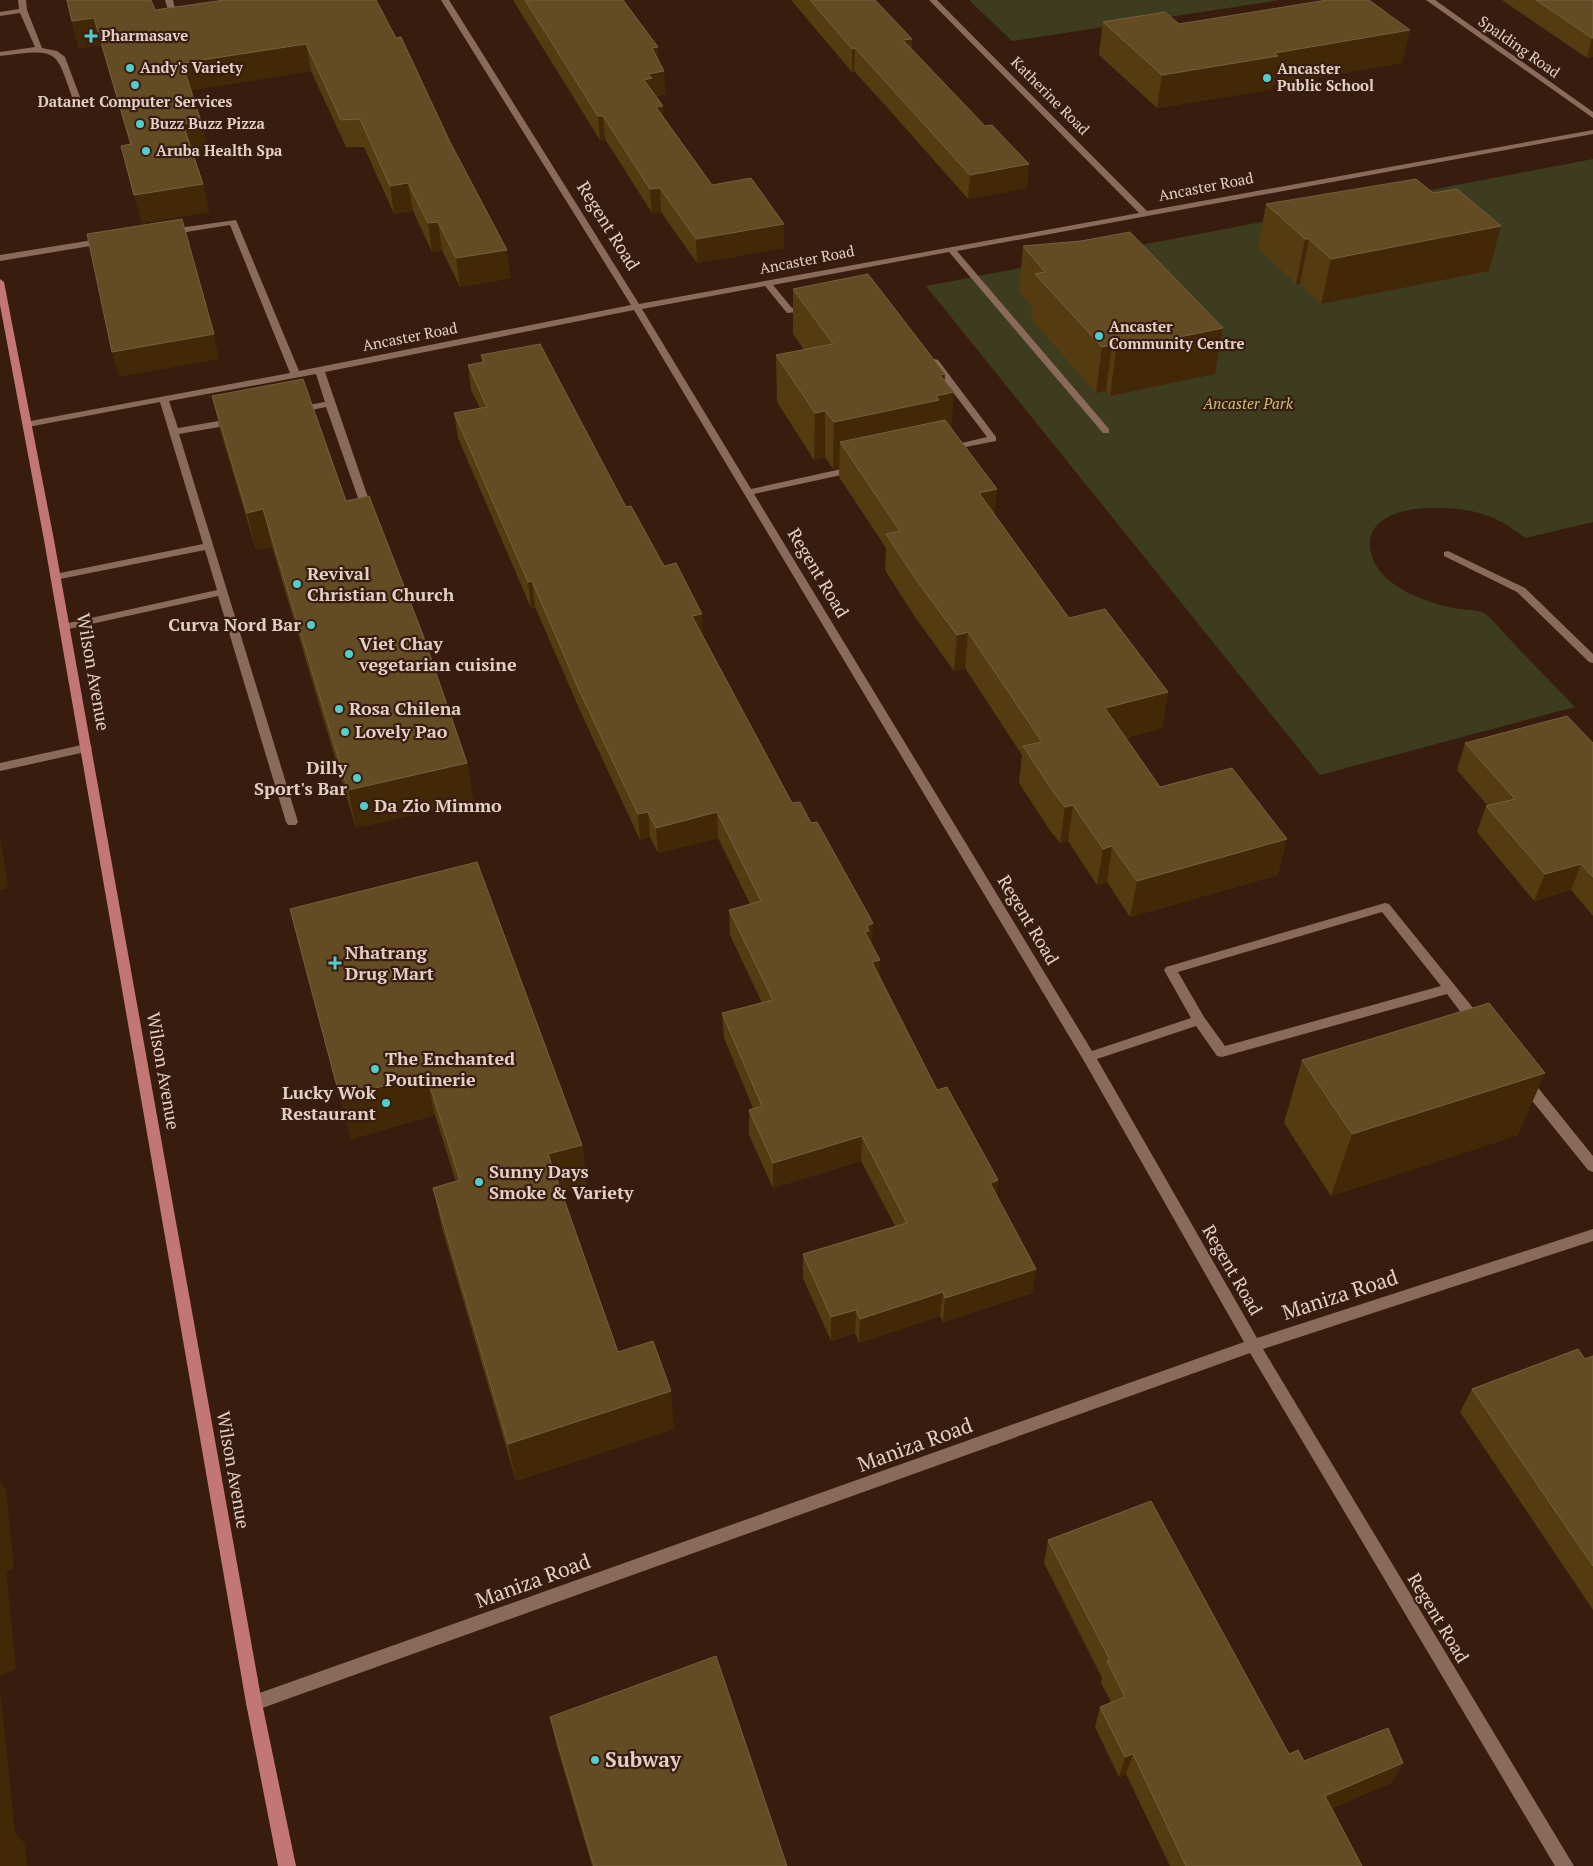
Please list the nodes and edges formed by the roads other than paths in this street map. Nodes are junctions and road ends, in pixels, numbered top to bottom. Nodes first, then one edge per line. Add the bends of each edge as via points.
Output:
1 (22, 0) edge
2 (169, 0) edge
3 (445, 0) edge
4 (933, 0) edge
5 (1430, 0) edge
6 (23, 10) junction
7 (0, 14) edge
8 (176, 28) edge
9 (38, 49) junction
10 (0, 54) edge
11 (79, 105) dead end
12 (1593, 116) edge
13 (1593, 132) edge
14 (1145, 214) junction
15 (157, 233) edge
16 (119, 239) edge
17 (951, 249) junction
18 (0, 258) edge
19 (0, 282) edge
20 (767, 283) junction
21 (2, 300) edge
22 (817, 306) edge
23 (636, 307) junction
24 (929, 355) edge
25 (320, 370) junction
26 (296, 375) junction
27 (164, 399) junction
28 (330, 404) junction
29 (291, 411) edge
30 (242, 420) edge
31 (28, 424) junction
32 (1106, 431) dead end
33 (174, 432) junction
34 (935, 451) edge
35 (867, 466) edge
36 (747, 493) junction
37 (368, 512) edge
38 (210, 546) junction
39 (1448, 554) dead end
40 (55, 578) junction
41 (223, 592) junction
42 (64, 627) junction
43 (1593, 660) edge
44 (86, 748) junction
45 (0, 767) edge
46 (292, 822) dead end
47 (1449, 989) junction
48 (1199, 1020) junction
49 (1486, 1035) edge
50 (1089, 1057) junction
51 (1518, 1074) edge
52 (1593, 1166) edge
53 (1593, 1235) edge
54 (1254, 1345) junction
55 (254, 1703) junction
56 (287, 1866) edge
57 (1565, 1866) edge

1 - 6 street
2 - 8 street
3 - 23 street, Regent Road
4 - 14 street, Katherine Road
5 - 12 street, Spalding Road
6 - 7 street
6 - 9 street
9 - 10 street
9 - 11 street via 62,59
13 - 14 street, Ancaster Road
14 - 17 street, Ancaster Road
15 - 26 street via 233,222
16 - 18 street
17 - 20 street, Ancaster Road via 863,269
17 - 32 street
19 - 21 main road, Wilson Avenue
20 - 22 street via 790,312
20 - 23 street, Ancaster Road
21 - 31 main road, Wilson Avenue
23 - 25 street, Ancaster Road
23 - 36 street, Regent Road
24 - 34 street via 993,439
25 - 26 street, Ancaster Road
25 - 28 street
26 - 27 street, Ancaster Road
27 - 31 street, Ancaster Road
27 - 33 street
28 - 29 street
28 - 37 street
30 - 33 street
31 - 40 main road, Wilson Avenue
33 - 38 street
35 - 36 street
36 - 50 street, Regent Road
38 - 40 street
38 - 41 street
39 - 43 street via 1521,590
40 - 42 main road, Wilson Avenue
41 - 42 street
41 - 46 street
42 - 44 main road, Wilson Avenue
44 - 45 street
44 - 55 main road, Wilson Avenue
47 - 48 street via 1222,1052
47 - 48 street via 1385,907 1170,970
47 - 49 street
48 - 50 street
50 - 54 street, Regent Road
51 - 52 street
53 - 54 street, Maniza Road
54 - 55 street, Maniza Road
54 - 57 street, Regent Road
55 - 56 main road, Wilson Avenue

